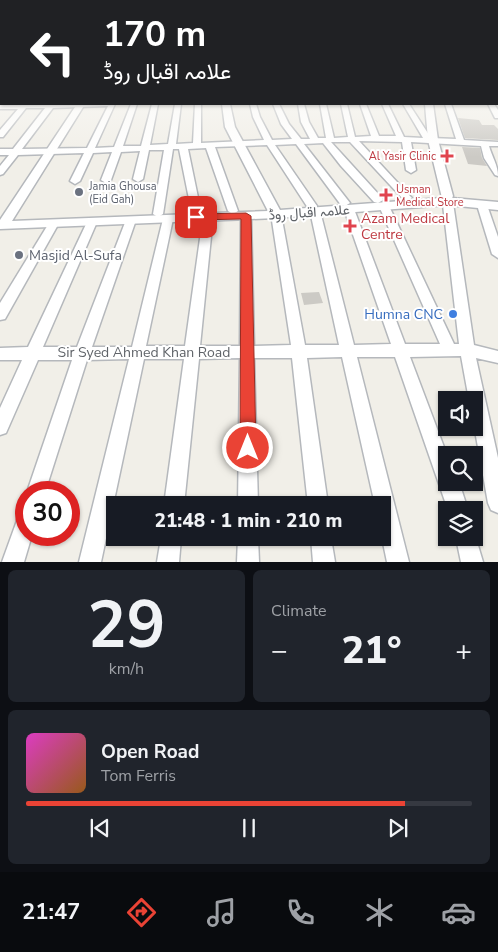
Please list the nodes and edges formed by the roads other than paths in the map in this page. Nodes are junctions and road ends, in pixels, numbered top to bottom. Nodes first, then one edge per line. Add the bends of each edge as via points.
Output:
1 (0, 105) edge
2 (25, 105) edge
3 (50, 105) edge
4 (79, 105) edge
5 (112, 105) edge
6 (134, 105) edge
7 (155, 105) edge
8 (178, 105) edge
9 (198, 105) edge
10 (226, 105) edge
11 (253, 105) edge
12 (276, 105) edge
13 (301, 105) edge
14 (323, 105) edge
15 (344, 105) edge
16 (363, 105) edge
17 (386, 105) edge
18 (407, 105) edge
19 (429, 105) edge
20 (448, 105) edge
21 (492, 105) edge
22 (498, 116) edge
23 (0, 135) edge
24 (376, 138) junction
25 (352, 139) junction
26 (403, 139) junction
27 (323, 140) junction
28 (431, 140) junction
29 (298, 142) junction
30 (461, 142) junction
31 (271, 143) junction
32 (484, 143) junction
33 (239, 144) junction
34 (498, 144) edge
35 (197, 146) junction
36 (210, 146) junction
37 (175, 147) junction
38 (145, 148) junction
39 (118, 149) junction
40 (90, 150) junction
41 (0, 152) edge
42 (16, 152) junction
43 (50, 152) junction
44 (412, 170) dead end
45 (0, 172) edge
46 (498, 172) edge
47 (138, 179) dead end
48 (106, 180) dead end
49 (75, 181) dead end
50 (407, 198) junction
51 (448, 198) junction
52 (498, 200) edge
53 (381, 203) junction
54 (482, 205) junction
55 (347, 206) junction
56 (498, 206) edge
57 (314, 209) junction
58 (275, 211) junction
59 (240, 213) junction
60 (202, 215) junction
61 (163, 216) junction
62 (131, 220) junction
63 (92, 222) junction
64 (2, 223) edge
65 (54, 223) junction
66 (498, 254) edge
67 (0, 315) edge
68 (400, 350) junction
69 (466, 350) junction
70 (299, 351) junction
71 (350, 351) junction
72 (450, 351) junction
73 (138, 352) junction
74 (192, 352) junction
75 (247, 352) junction
76 (33, 353) junction
77 (82, 353) junction
78 (0, 354) edge
79 (498, 357) edge
80 (0, 427) edge
81 (438, 454) edge
82 (40, 481) edge
83 (175, 496) edge
84 (248, 496) edge
85 (317, 496) edge
86 (498, 503) edge
87 (18, 546) edge
88 (170, 546) edge
89 (248, 546) edge
90 (322, 546) edge
91 (468, 546) edge
92 (13, 562) edge
93 (90, 562) edge
94 (168, 562) edge
95 (248, 562) edge
96 (324, 562) edge
97 (398, 562) edge
98 (472, 562) edge

1 - 2 street
2 - 23 street
3 - 42 street
4 - 43 street
5 - 40 street
6 - 39 street
7 - 38 street
8 - 37 street
9 - 35 street
10 - 33 street via 230,127
11 - 31 street
12 - 29 street
13 - 27 street via 305,122
14 - 27 street
15 - 25 street
16 - 24 street
17 - 26 street
18 - 28 street
19 - 28 street
20 - 30 street
21 - 22 street
24 - 25 street
24 - 26 street
25 - 27 street
25 - 50 street
26 - 28 street
26 - 44 street
27 - 29 street
27 - 53 street
28 - 30 street
28 - 51 street
29 - 31 street
29 - 55 street
30 - 32 street
31 - 33 street
31 - 57 street
32 - 34 street
32 - 46 street via 488,158
33 - 36 street
33 - 58 street
35 - 36 street
35 - 37 street
36 - 59 street
37 - 38 street
37 - 60 street
37 - 61 street
38 - 39 street
38 - 47 street
39 - 40 street
39 - 48 street
40 - 43 street
40 - 49 street
41 - 42 street
42 - 43 street
42 - 45 street
43 - 64 street
50 - 51 street, علامہ اقبال روڈ
50 - 53 street, علامہ اقبال روڈ
51 - 52 street, علامہ اقبال روڈ
51 - 53 street, علامہ اقبال روڈ
51 - 54 street, علامہ اقبال روڈ
51 - 69 street
53 - 55 street, علامہ اقبال روڈ
53 - 72 street
54 - 56 street, علامہ اقبال روڈ
54 - 66 street
55 - 57 street, علامہ اقبال روڈ
55 - 68 street
57 - 58 street, علامہ اقبال روڈ
57 - 71 street
58 - 59 street, علامہ اقبال روڈ
58 - 70 street
59 - 60 street, علامہ اقبال روڈ
59 - 75 street
60 - 61 street, علامہ اقبال روڈ
60 - 74 street
61 - 62 street, علامہ اقبال روڈ
61 - 64 street, علامہ اقبال روڈ
61 - 73 street
62 - 63 street, علامہ اقبال روڈ
62 - 77 street
63 - 65 street, علامہ اقبال روڈ
63 - 76 street
64 - 65 street, علامہ اقبال روڈ
65 - 67 street
68 - 71 street, Sir Syed Ahmed Khan Road
68 - 72 street, Sir Syed Ahmed Khan Road
68 - 81 street
69 - 72 street, Sir Syed Ahmed Khan Road
69 - 79 street, Sir Syed Ahmed Khan Road
69 - 86 street
70 - 71 street, Sir Syed Ahmed Khan Road
70 - 75 street, Sir Syed Ahmed Khan Road
70 - 85 street
71 - 97 street
73 - 74 street, Sir Syed Ahmed Khan Road
73 - 77 street, Sir Syed Ahmed Khan Road
73 - 93 street
74 - 75 street, Sir Syed Ahmed Khan Road
74 - 83 street
75 - 84 street
76 - 77 street, Sir Syed Ahmed Khan Road
76 - 78 street, Sir Syed Ahmed Khan Road
76 - 80 street
77 - 82 street
87 - 92 street
88 - 94 street
89 - 95 street
90 - 96 street
91 - 98 street

